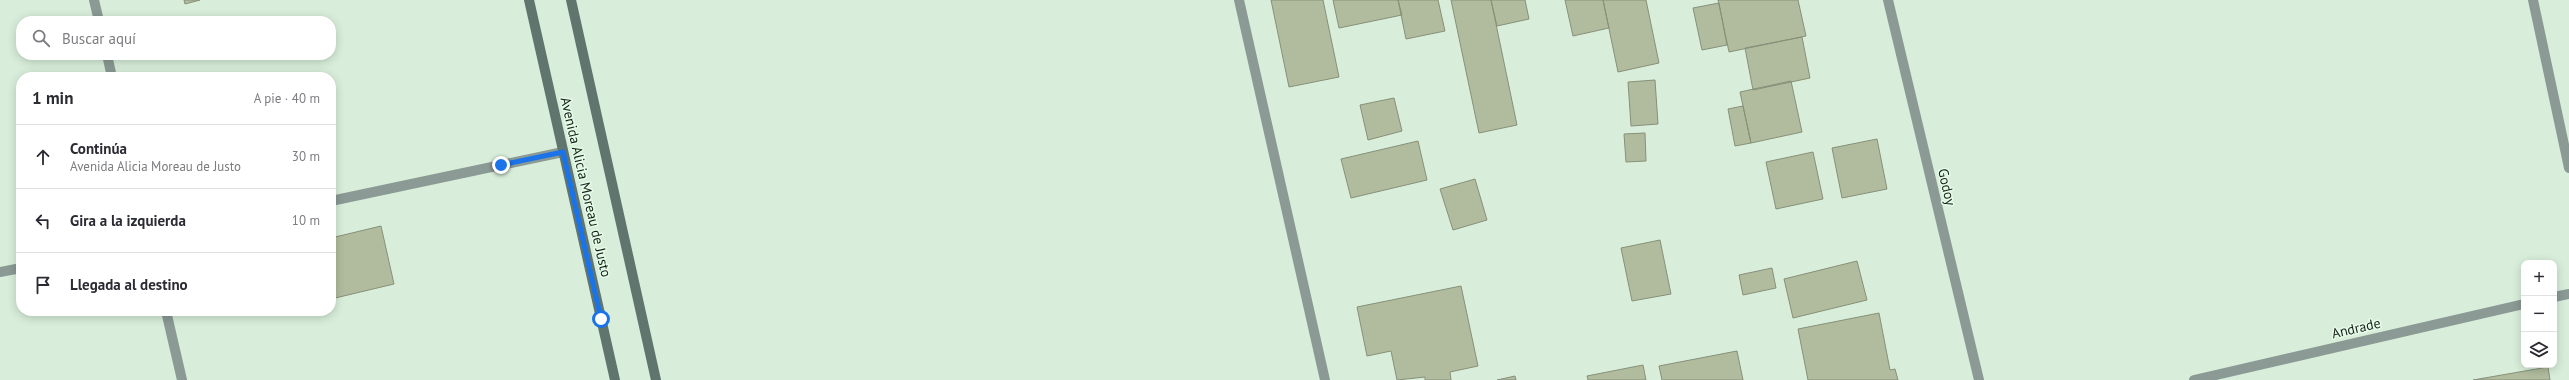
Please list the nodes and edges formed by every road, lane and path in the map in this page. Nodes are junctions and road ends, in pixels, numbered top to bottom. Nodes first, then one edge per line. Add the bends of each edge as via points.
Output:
1 (94, 0) edge
2 (529, 0) edge
3 (570, 0) edge
4 (1239, 0) edge
5 (1888, 0) edge
6 (2532, 0) edge
7 (98, 16) edge
8 (107, 60) edge
9 (111, 72) edge
10 (563, 152) junction
11 (2569, 168) edge
12 (336, 200) edge
13 (16, 269) edge
14 (0, 272) edge
15 (2569, 294) edge
16 (2557, 296) edge
17 (2521, 305) edge
18 (167, 316) edge
19 (182, 380) edge
20 (615, 380) edge
21 (656, 380) edge
22 (1325, 380) edge
23 (1979, 380) edge
24 (2194, 380) edge

1 - 7 street
2 - 10 main road, Avenida Alicia Moreau de Justo
3 - 21 main road, Avenida Alicia Moreau de Justo
4 - 22 street
5 - 23 street, Godoy
6 - 11 street
8 - 9 street
10 - 12 street
10 - 20 main road, Avenida Alicia Moreau de Justo
13 - 14 street
15 - 16 street
17 - 24 street, Andrade
18 - 19 street

